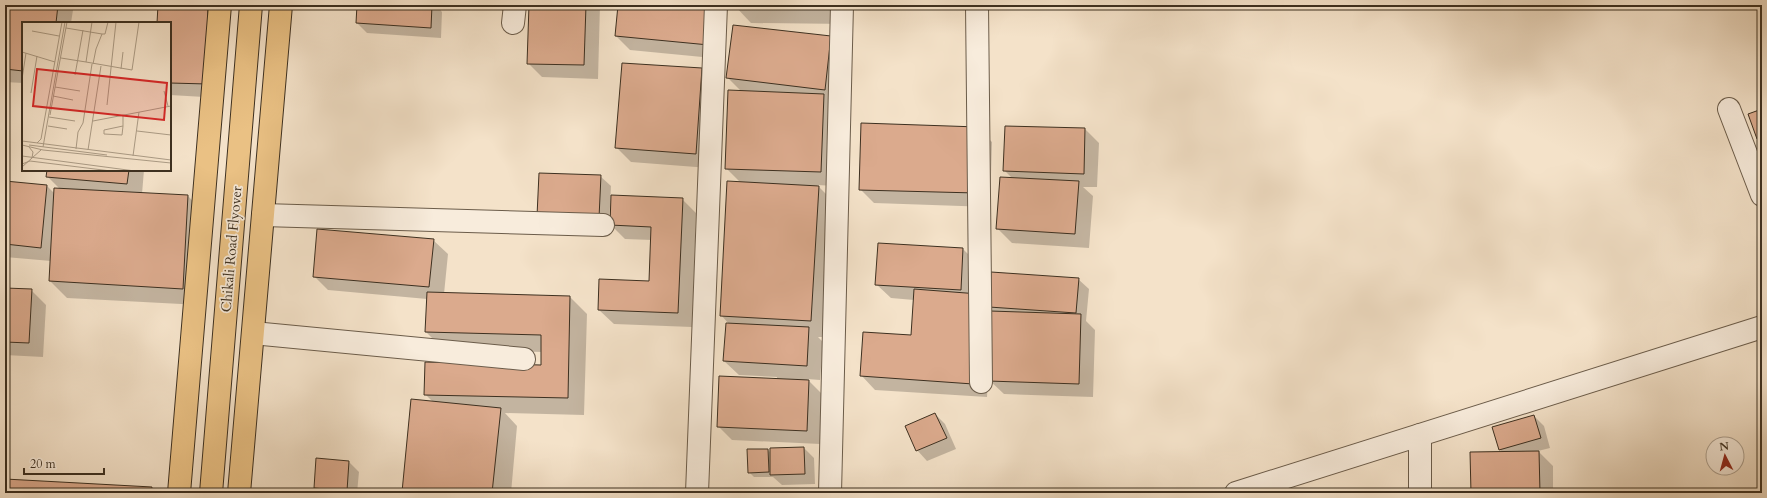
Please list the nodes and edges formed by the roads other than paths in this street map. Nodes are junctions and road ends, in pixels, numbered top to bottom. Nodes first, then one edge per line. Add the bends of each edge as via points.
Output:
1 (220, 5) edge
2 (251, 5) edge
3 (280, 5) edge
4 (716, 5) edge
5 (842, 5) edge
6 (977, 5) edge
7 (1729, 109) dead end
8 (1762, 195) edge
9 (263, 214) junction
10 (603, 225) dead end
11 (1762, 327) edge
12 (253, 333) junction
13 (524, 359) dead end
14 (981, 382) dead end
15 (1420, 435) junction
16 (179, 493) edge
17 (211, 493) edge
18 (239, 493) edge
19 (697, 493) edge
20 (830, 493) edge
21 (1236, 493) edge
22 (1420, 493) edge

1 - 16 main road
2 - 17 main road, Chikali Road Flyover
3 - 9 main road
4 - 19 street
5 - 20 street
6 - 14 street
7 - 8 street
9 - 10 street
9 - 12 main road
11 - 15 street
12 - 13 street
12 - 18 main road
15 - 21 street
15 - 22 street

